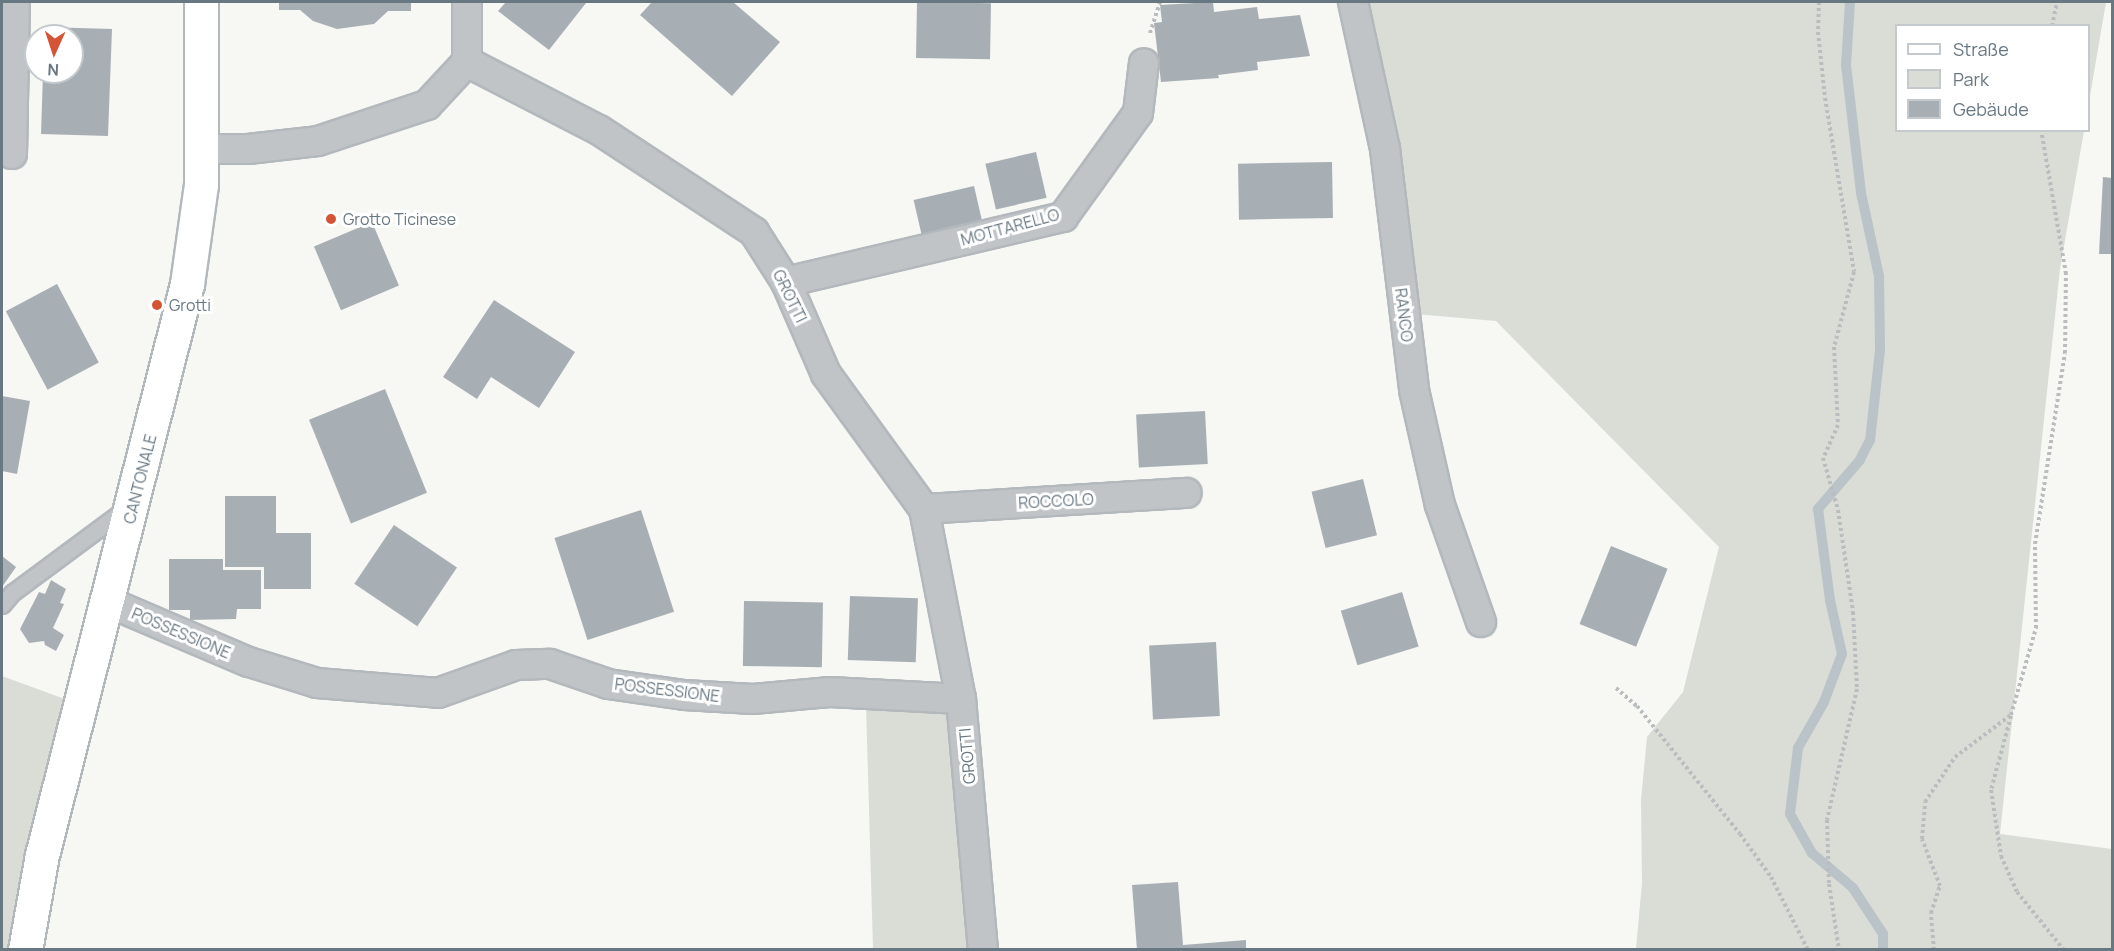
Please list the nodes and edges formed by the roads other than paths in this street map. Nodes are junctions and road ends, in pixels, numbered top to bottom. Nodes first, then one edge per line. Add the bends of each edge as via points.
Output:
1 (15, 2) edge
2 (201, 2) edge
3 (467, 2) edge
4 (1353, 2) edge
5 (467, 62) junction
6 (1144, 63) dead end
7 (201, 148) junction
8 (12, 154) dead end
9 (786, 282) junction
10 (1187, 493) dead end
11 (135, 502) junction
12 (924, 508) junction
13 (108, 602) junction
14 (2, 605) edge
15 (1481, 622) dead end
16 (962, 699) junction
17 (25, 950) edge
18 (983, 950) edge

1 - 8 street
2 - 7 street, CANTONALE
3 - 5 street
4 - 15 street, RANCO via 1385,149 1416,400 1440,505
5 - 7 street via 427,105 318,141 248,149
5 - 9 street, GROTTI via 599,130 754,232
6 - 9 street, MOTTARELLO via 1138,113 1063,217
7 - 11 street, CANTONALE via 198,207 187,284
9 - 12 street, GROTTI via 826,374
10 - 12 street, ROCCOLO
11 - 13 street, CANTONALE
11 - 14 lane via 12,593
12 - 16 street, GROTTI
13 - 16 street, POSSESSIONE via 249,662 317,683 438,693 516,665 550,664 608,684 684,695 753,699 830,692
13 - 17 street, CANTONALE via 42,855
16 - 18 street, GROTTI

